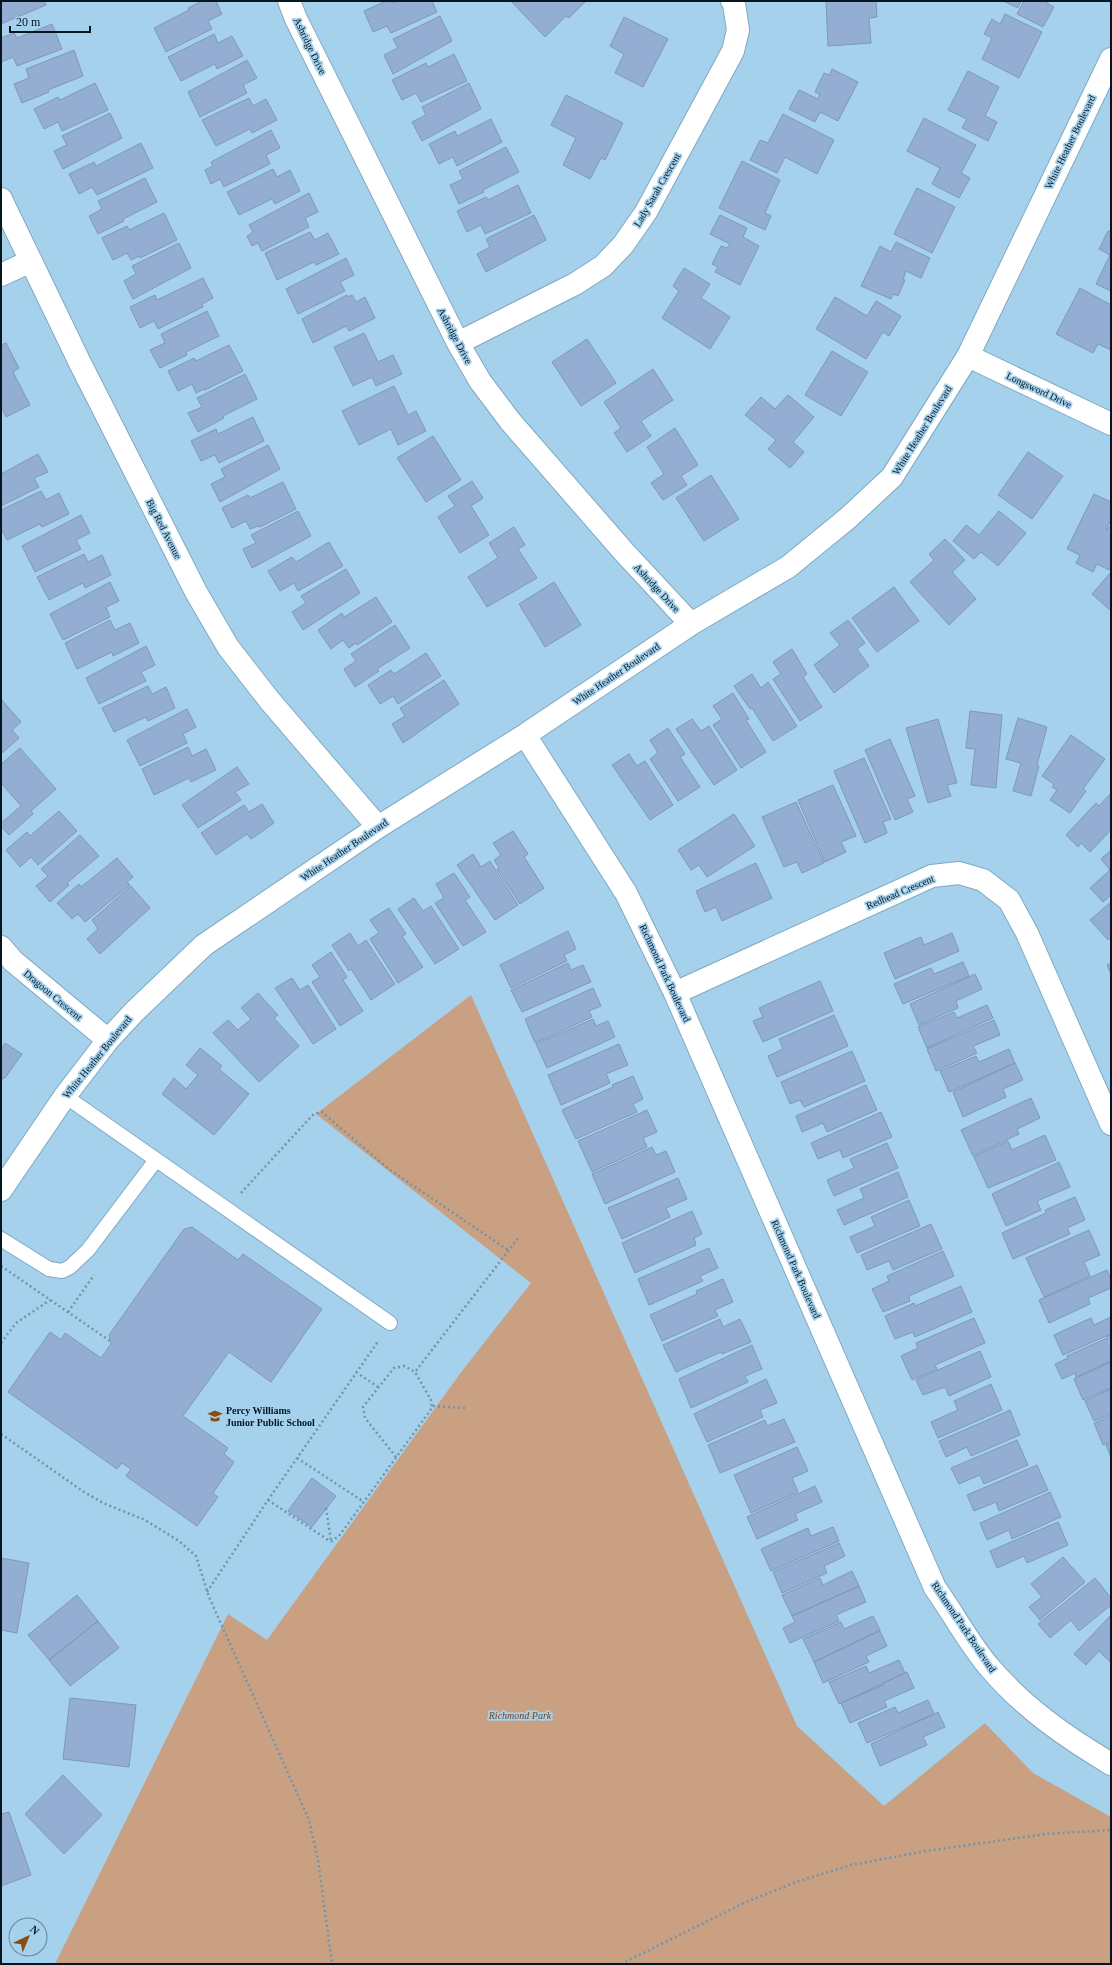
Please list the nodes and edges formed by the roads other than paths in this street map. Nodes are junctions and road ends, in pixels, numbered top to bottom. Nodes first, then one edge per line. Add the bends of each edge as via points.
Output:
1 (289, 1) edge
2 (732, 1) edge
3 (1111, 59) edge
4 (1, 199) edge
5 (31, 261) junction
6 (1, 275) edge
7 (458, 343) junction
8 (968, 356) junction
9 (1111, 424) edge
10 (691, 624) junction
11 (525, 735) junction
12 (378, 827) junction
13 (1, 947) edge
14 (675, 993) junction
15 (108, 1040) junction
16 (65, 1096) junction
17 (1111, 1124) edge
18 (156, 1160) junction
19 (1, 1190) edge
20 (1, 1239) edge
21 (390, 1323) road end
22 (1111, 1764) edge

1 - 7 street, Ashridge Drive
2 - 7 street, Lady Sarah Crescent via 738,30 733,51 646,212 623,245 603,266 575,284
3 - 8 street, White Heather Boulevard
4 - 5 street, Big Red Avenue
5 - 6 street
5 - 12 street, Big Red Avenue via 196,592 228,647 270,701
7 - 10 street, Ashridge Drive via 480,381 510,421 624,552
8 - 9 street, Longsword Drive
8 - 10 street, White Heather Boulevard via 892,477 848,518 788,567
10 - 11 street, White Heather Boulevard
11 - 12 street, White Heather Boulevard
11 - 14 street, Richmond Park Boulevard via 626,893
12 - 15 street, White Heather Boulevard via 204,945
13 - 15 street, Dragoon Crescent via 13,961
14 - 17 street, Redhead Crescent via 932,876 959,873 983,880 1009,900 1027,933
14 - 22 street, Richmond Park Boulevard via 935,1588 989,1667 1023,1703 1068,1738
15 - 16 street, White Heather Boulevard
16 - 18 lane
16 - 19 street, White Heather Boulevard
18 - 20 lane via 88,1250 70,1267 62,1271 49,1269
18 - 21 lane

